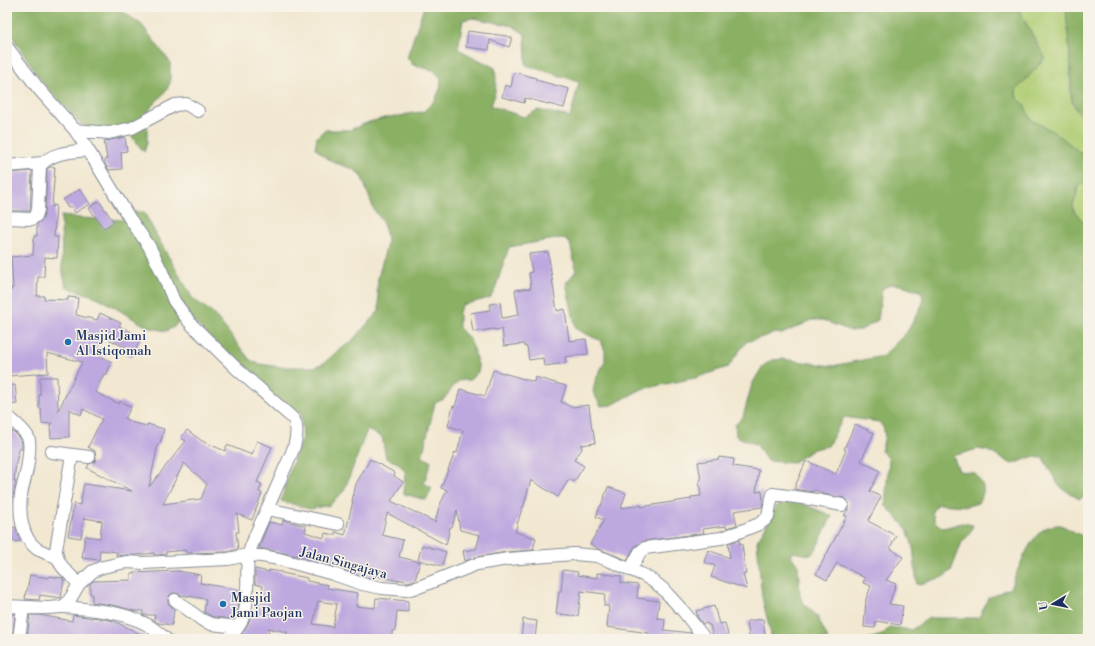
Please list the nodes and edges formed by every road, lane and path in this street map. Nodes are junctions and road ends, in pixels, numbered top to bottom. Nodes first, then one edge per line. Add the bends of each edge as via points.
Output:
1 (7, 47) edge
2 (198, 111) dead end
3 (75, 130) junction
4 (88, 150) junction
5 (43, 163) junction
6 (7, 166) edge
7 (7, 218) edge
8 (7, 415) edge
9 (51, 452) dead end
10 (72, 455) junction
11 (89, 457) dead end
12 (842, 505) dead end
13 (267, 508) junction
14 (338, 524) dead end
15 (248, 555) junction
16 (57, 557) junction
17 (630, 570) junction
18 (79, 584) junction
19 (175, 600) dead end
20 (7, 606) edge
21 (62, 606) junction
22 (23, 608) junction
23 (238, 627) junction
24 (19, 639) edge
25 (166, 639) edge
26 (228, 639) edge
27 (705, 639) edge

1 - 3 street via 38,88
2 - 3 street via 186,104 175,105 132,128 109,133
3 - 4 street
4 - 5 street via 65,153
4 - 13 street via 149,246 174,301 191,324 295,421 294,448
5 - 6 street
5 - 7 street via 40,166 36,216 32,219
8 - 16 street via 28,438 30,450 20,511 25,536 38,549
9 - 10 street
10 - 11 street
10 - 16 street via 56,550
12 - 17 street via 774,494 768,516 759,524 721,538 645,548
13 - 14 street
13 - 15 street
15 - 17 street, Jalan Singajaya via 279,560 362,584 406,590 477,564 508,559 574,554 596,556
15 - 18 street, Jalan Singajaya via 228,559 126,562 93,571
15 - 23 street via 247,606
16 - 18 street via 60,564
17 - 27 street, Jalan Singajaya via 644,575 663,589
18 - 21 street, Jalan Singajaya via 67,603
19 - 23 street via 206,622
20 - 22 street
21 - 22 street
21 - 25 street via 132,618
22 - 24 street
23 - 26 street

